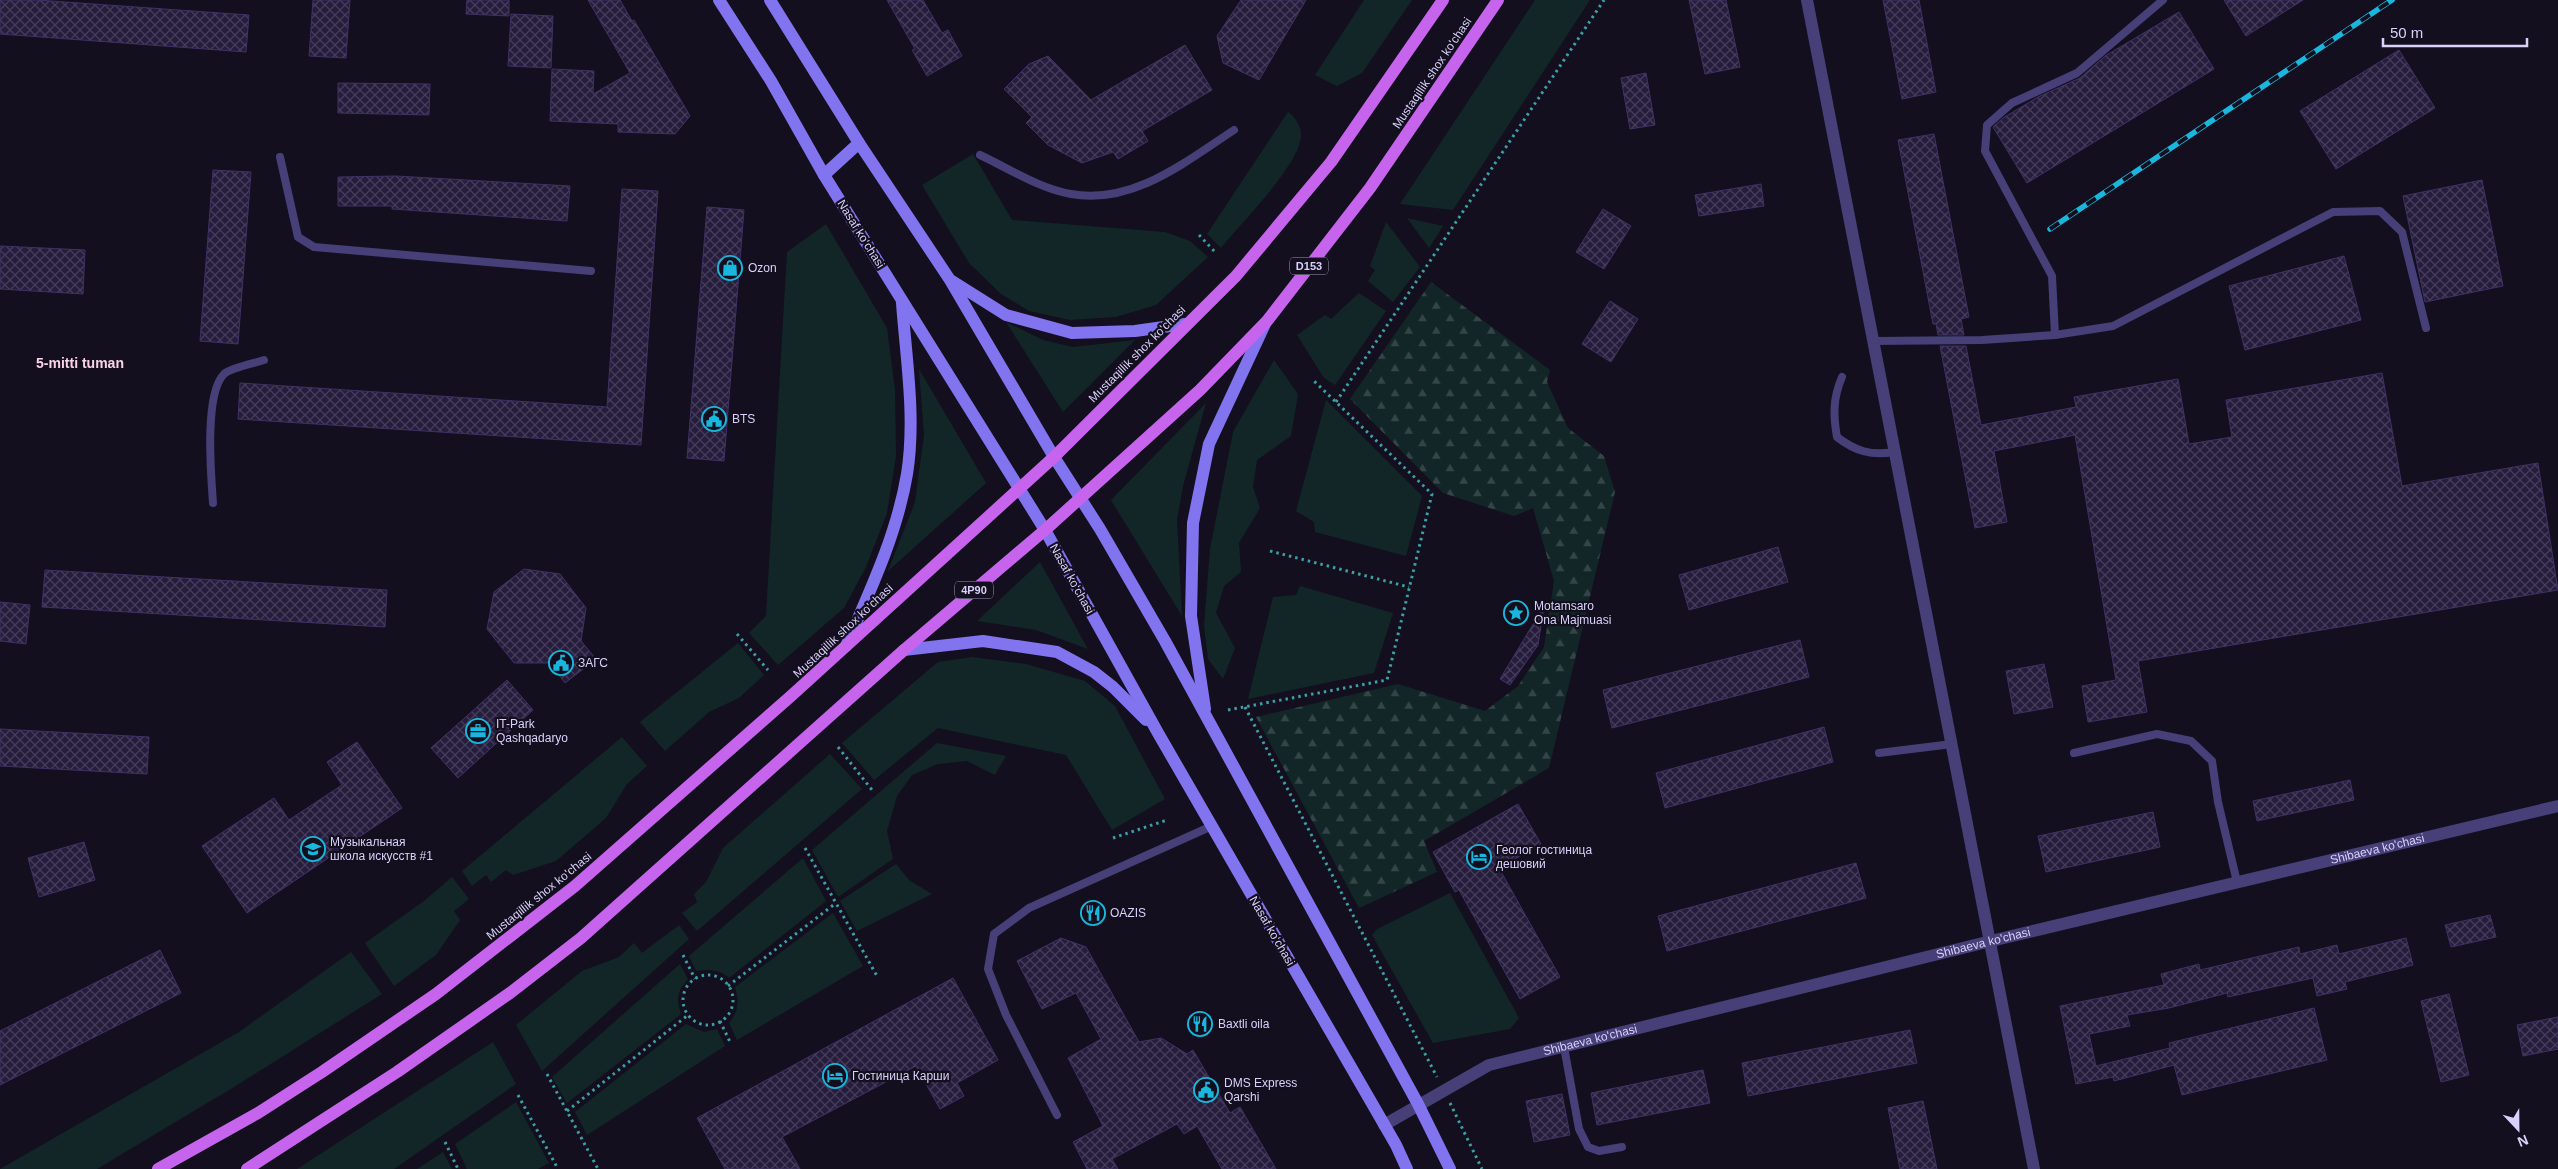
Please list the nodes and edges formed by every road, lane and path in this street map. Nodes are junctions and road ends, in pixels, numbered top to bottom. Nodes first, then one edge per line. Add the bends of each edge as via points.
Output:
1 (719, 0) edge
2 (770, 0) edge
3 (1444, 0) edge
4 (1498, 0) edge
5 (1604, 0) edge
6 (1807, 0) edge
7 (2163, 0) edge
8 (1234, 130) dead end
9 (859, 143) junction
10 (980, 155) dead end
11 (280, 157) dead end
12 (824, 175) junction
13 (1199, 236) dead end
14 (1216, 253) dead end
15 (590, 271) dead end
16 (950, 280) junction
17 (902, 300) junction
18 (1267, 321) junction
19 (1185, 324) junction
20 (2426, 328) dead end
21 (2055, 335) junction
22 (1873, 341) junction
23 (264, 360) dead end
24 (1842, 376) dead end
25 (1314, 381) dead end
26 (1336, 402) junction
27 (1894, 452) junction
28 (1054, 457) junction
29 (1018, 488) junction
30 (1080, 498) junction
31 (213, 503) dead end
32 (1045, 530) junction
33 (1270, 551) dead end
34 (1409, 587) junction
35 (737, 634) dead end
36 (846, 647) junction
37 (904, 650) junction
38 (768, 670) dead end
39 (1245, 707) junction
40 (1228, 710) dead end
41 (1206, 719) junction
42 (1158, 733) junction
43 (1952, 744) junction
44 (838, 747) dead end
45 (1879, 753) dead end
46 (2074, 753) dead end
47 (872, 790) dead end
48 (2558, 806) edge
49 (1167, 820) dead end
50 (1212, 826) junction
51 (1113, 838) dead end
52 (805, 848) dead end
53 (2237, 882) junction
54 (836, 903) junction
55 (1991, 941) junction
56 (683, 955) dead end
57 (877, 976) dead end
58 (696, 979) junction
59 (728, 986) junction
60 (688, 1015) junction
61 (720, 1022) junction
62 (731, 1044) dead end
63 (1564, 1046) junction
64 (547, 1074) dead end
65 (1444, 1090) junction
66 (518, 1095) dead end
67 (1418, 1104) junction
68 (567, 1111) junction
69 (1058, 1115) dead end
70 (1384, 1125) junction
71 (445, 1142) dead end
72 (1622, 1147) dead end
73 (556, 1168) edge
74 (158, 1169) edge
75 (247, 1169) edge
76 (458, 1169) edge
77 (598, 1169) edge
78 (1407, 1169) edge
79 (1450, 1169) edge
80 (1482, 1169) edge
81 (2034, 1169) edge

1 - 12 main road, Nasaf ko‘chasi via 771,81
2 - 9 main road
3 - 19 main road, Mustaqillik shox ko'chasi via 1331,162 1236,276
4 - 18 main road, Mustaqillik shox ko'chasi / D153 via 1370,188
5 - 26 path
6 - 22 street
7 - 21 lane via 2077,73 2012,103 1987,126 1985,151 2052,276
8 - 10 lane via 1157,180 1117,195 1071,194 1043,185
9 - 12 main road
9 - 16 main road
11 - 15 lane via 298,237 314,248
12 - 17 main road, Nasaf ko‘chasi
13 - 14 path
16 - 19 main road via 1006,315 1072,333 1135,331
16 - 28 main road
17 - 29 main road, Nasaf ko‘chasi
17 - 36 main road via 910,420 907,474 893,530
18 - 30 main road, Mustaqillik shox ko'chasi / D153 via 1200,390
18 - 41 main road via 1209,444 1193,523 1191,616
19 - 28 main road, Mustaqillik shox ko'chasi
20 - 21 lane via 2402,232 2380,211 2333,212 2113,326
21 - 22 lane via 1982,340
22 - 27 street
23 - 31 lane via 225,373 216,386 209,444
24 - 27 lane via 1836,390 1833,413 1837,438 1851,448 1876,455
25 - 26 path
26 - 34 path via 1432,494
27 - 43 street
28 - 29 main road, Mustaqillik shox ko'chasi
28 - 30 main road
29 - 32 main road, Nasaf ko‘chasi
29 - 36 main road, Mustaqillik shox ko'chasi
30 - 32 main road, Mustaqillik shox ko'chasi / D153
30 - 41 main road via 1165,642
32 - 37 main road, Mustaqillik shox ko'chasi / 4P90
32 - 42 main road, Nasaf ko‘chasi
33 - 34 path
34 - 39 path via 1387,680
35 - 38 path
36 - 74 main road, Mustaqillik shox ko'chasi via 583,880 507,941 322,1072 258,1113
37 - 42 main road via 984,641 1057,652 1114,687
37 - 75 main road, Mustaqillik shox ko'chasi via 581,938 510,993 397,1072
39 - 40 path
39 - 65 path
41 - 67 main road
42 - 50 main road, Nasaf ko‘chasi
43 - 45 lane
43 - 55 street
44 - 47 path
46 - 53 lane via 2157,734 2192,741 2212,761
48 - 53 street, Shibaeva ko'chasi
49 - 51 path
50 - 69 lane via 1029,908 994,934 988,969 1006,1015
50 - 70 main road, Nasaf ko‘chasi
52 - 54 path
53 - 55 street, Shibaeva ko'chasi
54 - 57 path
54 - 59 path
55 - 63 street, Shibaeva ko'chasi
55 - 81 street
56 - 58 path
58 - 59 path via 711,976
58 - 60 path via 689,984 683,999
59 - 61 path via 732,1005
60 - 61 path via 701,1024
60 - 68 path
61 - 62 path
63 - 65 street, Shibaeva ko'chasi via 1489,1065
63 - 72 lane via 1579,1129 1588,1147 1599,1151
64 - 68 path
65 - 67 street, Shibaeva ko'chasi
65 - 80 path
66 - 73 path
67 - 70 street, Shibaeva ko'chasi
67 - 79 main road
68 - 77 path
70 - 78 main road, Nasaf ko‘chasi
71 - 76 path

